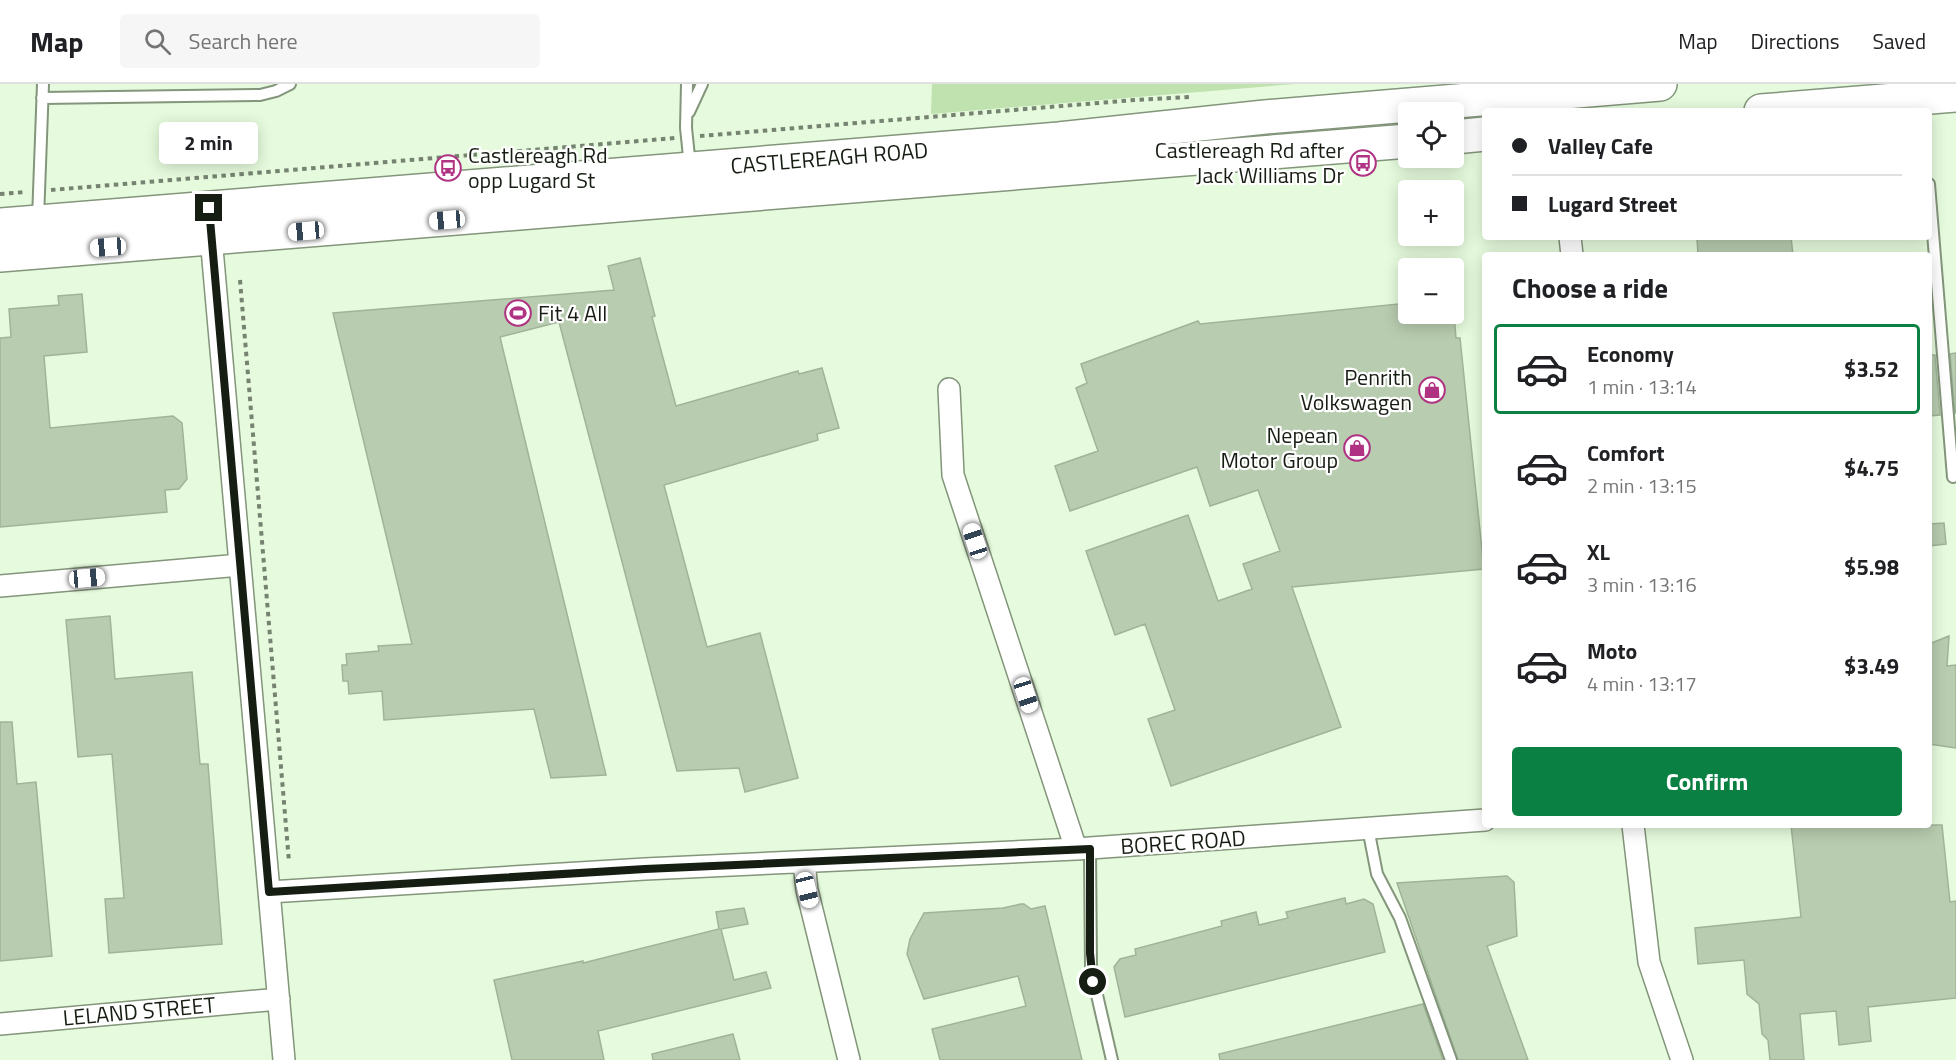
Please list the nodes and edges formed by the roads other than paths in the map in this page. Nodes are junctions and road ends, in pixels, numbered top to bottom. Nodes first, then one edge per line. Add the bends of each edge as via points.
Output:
1 (43, 84) edge
2 (290, 84) edge
3 (687, 84) edge
4 (702, 84) edge
5 (1660, 84) edge
6 (1956, 95) edge
7 (42, 98) junction
8 (1557, 102) edge
9 (1922, 104) edge
10 (1830, 108) edge
11 (686, 118) junction
12 (1398, 142) edge
13 (688, 153) junction
14 (39, 206) junction
15 (1932, 221) edge
16 (210, 223) junction
17 (0, 225) edge
18 (0, 255) edge
19 (949, 389) dead end
20 (1953, 477) dead end
21 (240, 565) junction
22 (0, 586) edge
23 (1482, 820) edge
24 (1368, 828) junction
25 (1633, 828) edge
26 (1083, 849) junction
27 (804, 862) junction
28 (269, 892) junction
29 (279, 999) junction
30 (0, 1024) edge
31 (284, 1060) edge
32 (849, 1060) edge
33 (1112, 1060) edge
34 (1451, 1060) edge
35 (1682, 1060) edge

1 - 7 lane
2 - 7 lane via 260,95
3 - 11 lane
4 - 11 lane
5 - 8 main road, CASTLEREAGH ROAD
6 - 9 main road
7 - 14 lane
8 - 13 main road, CASTLEREAGH ROAD via 1265,117 1115,134
9 - 10 main road
11 - 13 lane
12 - 16 main road, CASTLEREAGH ROAD
13 - 16 main road, CASTLEREAGH ROAD
14 - 16 main road, CASTLEREAGH ROAD
14 - 17 main road, CASTLEREAGH ROAD
15 - 20 lane
16 - 18 main road, CASTLEREAGH ROAD
16 - 21 street
19 - 26 street via 953,475
21 - 22 street
21 - 28 street
23 - 24 street, BOREC ROAD
24 - 26 street, BOREC ROAD
24 - 34 lane via 1377,874 1400,918
25 - 35 street via 1649,962
26 - 27 street, BOREC ROAD
26 - 33 lane via 1090,969
27 - 28 street, BOREC ROAD
27 - 32 street via 807,890
28 - 29 street
29 - 30 street, LELAND STREET
29 - 31 street

